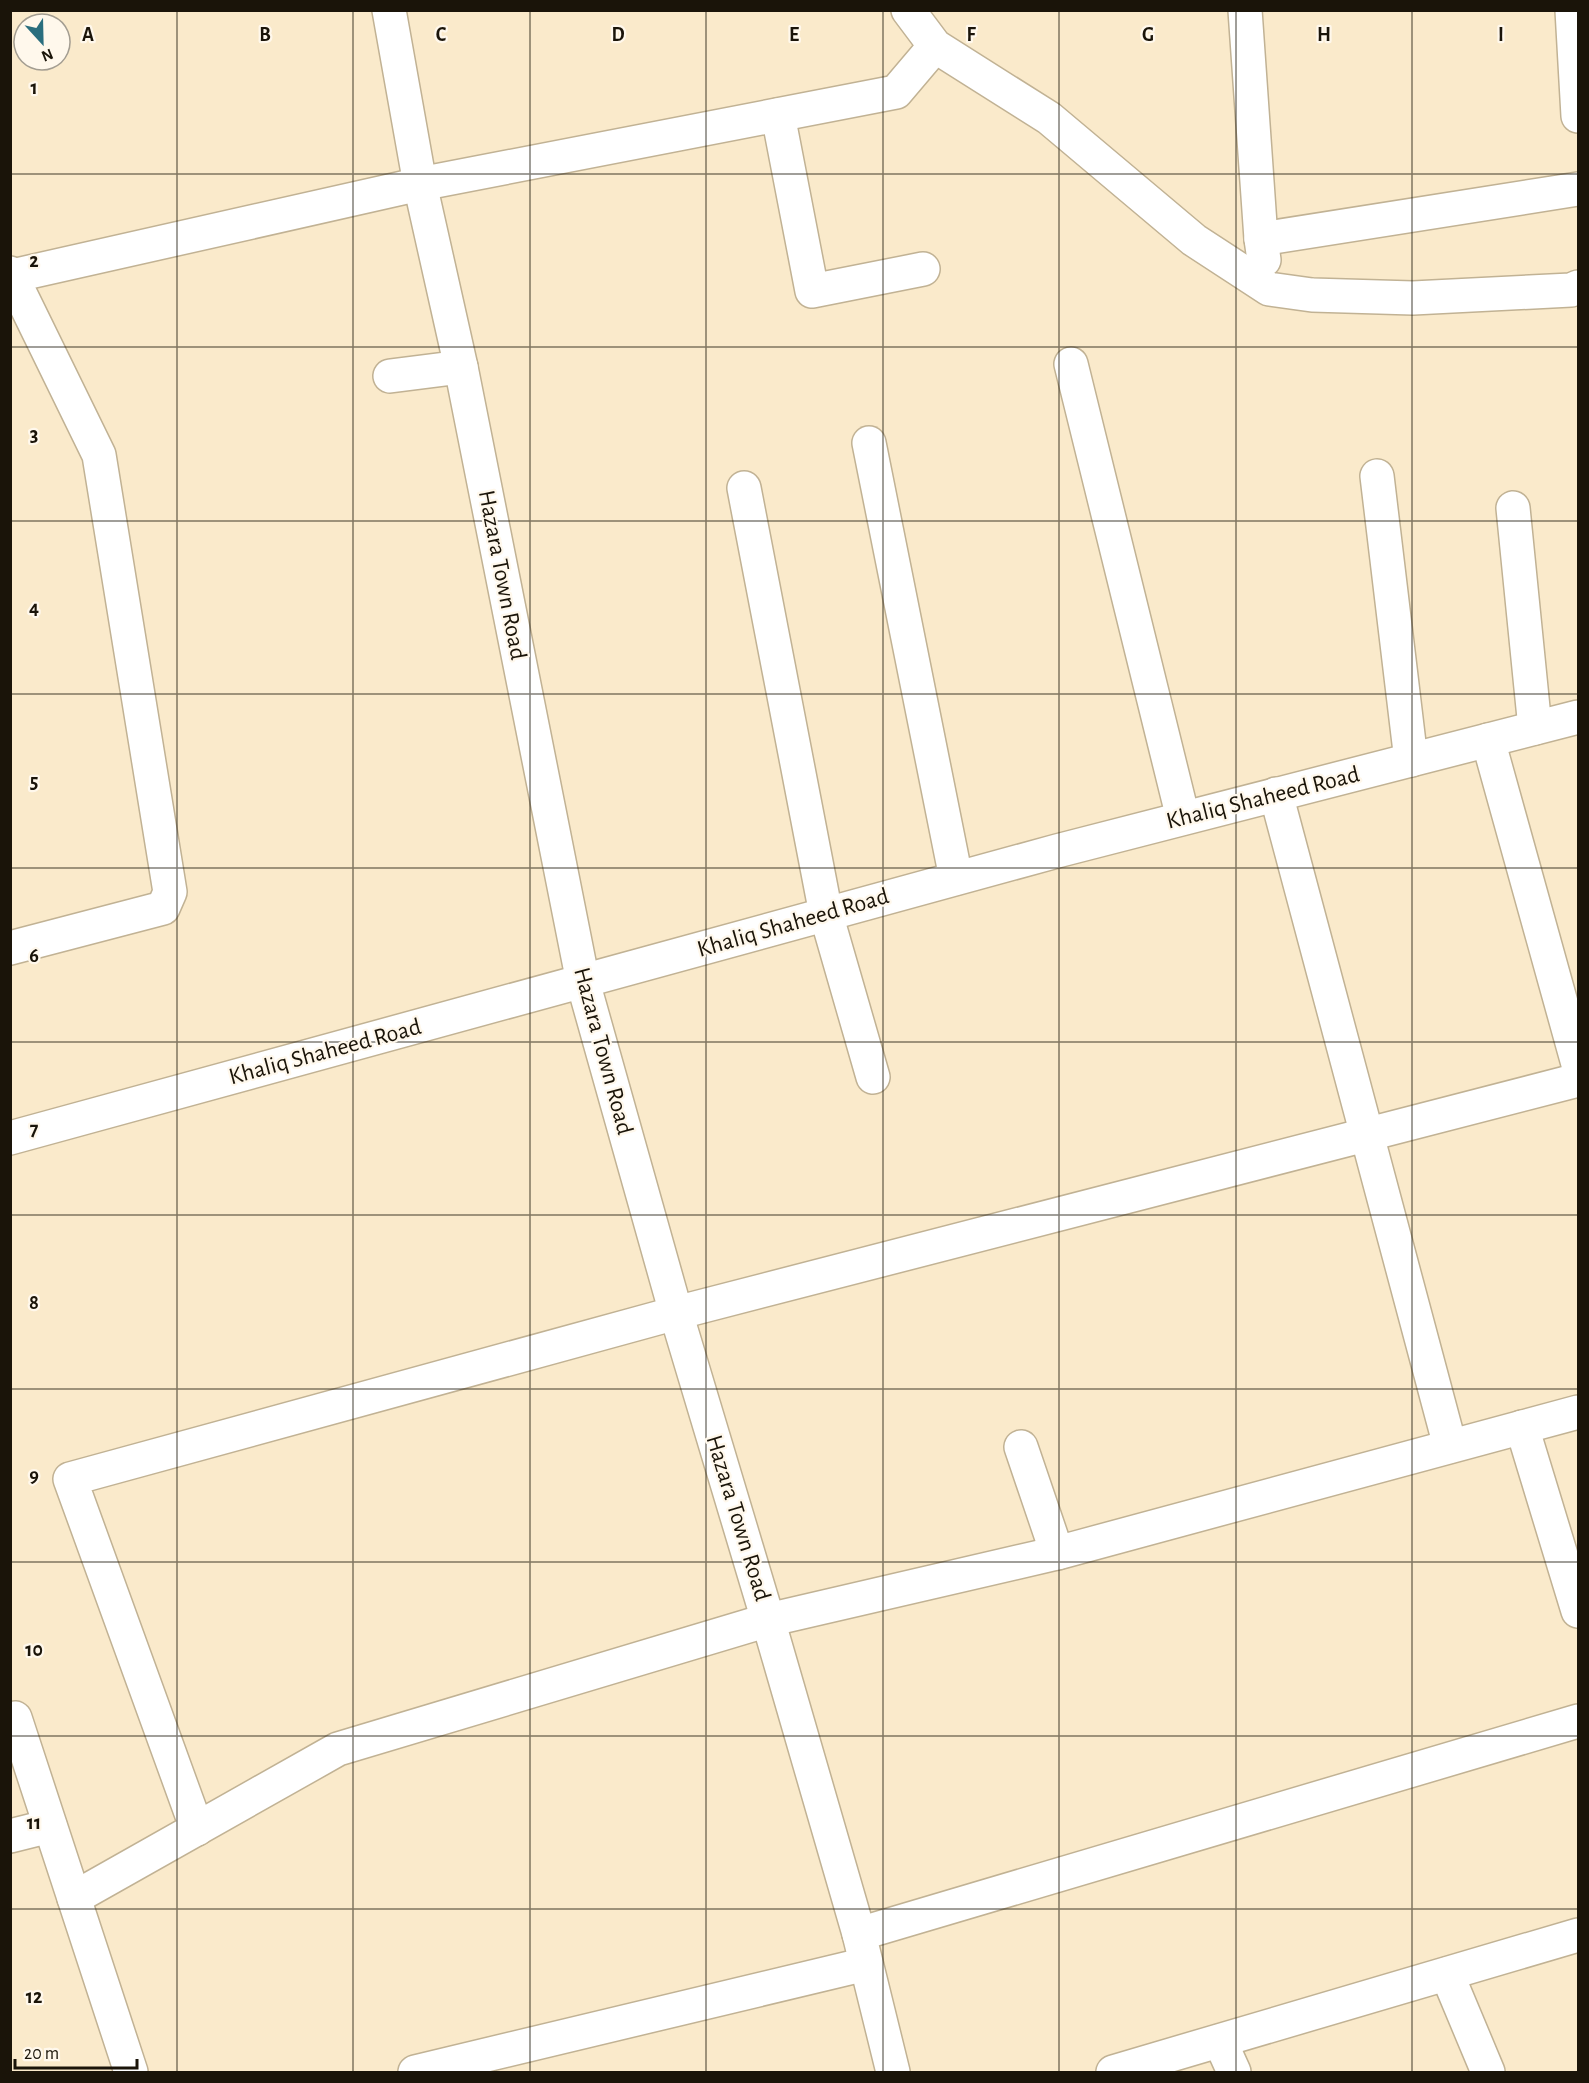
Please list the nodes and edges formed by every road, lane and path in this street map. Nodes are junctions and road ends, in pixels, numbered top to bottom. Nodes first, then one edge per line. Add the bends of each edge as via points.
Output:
1 (389, 10) edge
2 (908, 10) edge
3 (1245, 10) edge
4 (1572, 10) edge
5 (935, 46) junction
6 (778, 115) junction
7 (1578, 116) edge
8 (420, 184) junction
9 (1578, 189) edge
10 (1261, 239) junction
11 (923, 269) dead end
12 (11, 274) edge
13 (1578, 287) edge
14 (1269, 289) junction
15 (1071, 364) dead end
16 (461, 367) junction
17 (390, 376) dead end
18 (870, 443) dead end
19 (1377, 476) dead end
20 (744, 489) dead end
21 (1513, 508) dead end
22 (1578, 717) edge
23 (1534, 728) junction
24 (1488, 740) junction
25 (1411, 760) junction
26 (1276, 794) junction
27 (1183, 818) junction
28 (956, 878) junction
29 (826, 914) junction
30 (10, 948) edge
31 (583, 982) junction
32 (1578, 1064) edge
33 (873, 1077) dead end
34 (1578, 1080) edge
35 (1367, 1135) junction
36 (10, 1138) edge
37 (676, 1313) junction
38 (1578, 1412) edge
39 (1522, 1427) junction
40 (1450, 1446) junction
41 (1021, 1447) dead end
42 (1057, 1553) junction
43 (1578, 1611) edge
44 (768, 1620) junction
45 (15, 1718) dead end
46 (1578, 1721) edge
47 (50, 1826) junction
48 (197, 1829) junction
49 (10, 1836) edge
50 (74, 1898) junction
51 (1578, 1935) edge
52 (862, 1949) junction
53 (1447, 1974) junction
54 (1220, 2041) junction
55 (131, 2073) edge
56 (416, 2073) edge
57 (893, 2073) edge
58 (1113, 2073) edge
59 (1234, 2073) edge
60 (1488, 2073) edge

1 - 8 street, Hazara Town Road
2 - 5 street
3 - 10 street
4 - 7 street
5 - 6 street via 896,92
5 - 14 street via 1049,118 1194,240
6 - 8 street
6 - 11 street via 812,291
8 - 12 street
8 - 16 street, Hazara Town Road
9 - 10 street
10 - 14 street
12 - 30 street via 99,455 170,892 163,908
13 - 14 street via 1413,298 1312,295
15 - 27 street
16 - 17 street
16 - 31 street, Hazara Town Road
18 - 28 street
19 - 25 street
20 - 29 street
21 - 23 street
22 - 23 street, Khaliq Shaheed Road
23 - 24 street, Khaliq Shaheed Road
24 - 25 street, Khaliq Shaheed Road
24 - 32 street
25 - 26 street, Khaliq Shaheed Road
26 - 27 street, Khaliq Shaheed Road
26 - 35 street
27 - 28 street, Khaliq Shaheed Road
28 - 29 street, Khaliq Shaheed Road
29 - 31 street, Khaliq Shaheed Road
29 - 33 street
31 - 36 street, Khaliq Shaheed Road
31 - 37 street, Hazara Town Road
34 - 35 street
35 - 37 street
35 - 40 street
37 - 44 street, Hazara Town Road
37 - 48 street via 70,1479
38 - 39 street
39 - 40 street
39 - 43 street
40 - 42 street
41 - 42 street
42 - 44 street
44 - 48 street via 338,1749
44 - 52 street, Hazara Town Road
45 - 47 street
46 - 52 street
47 - 49 street
47 - 50 street
48 - 50 street
50 - 55 street
51 - 53 street
52 - 56 street
52 - 57 street, Hazara Town Road
53 - 54 street
53 - 60 street
54 - 58 street
54 - 59 street

